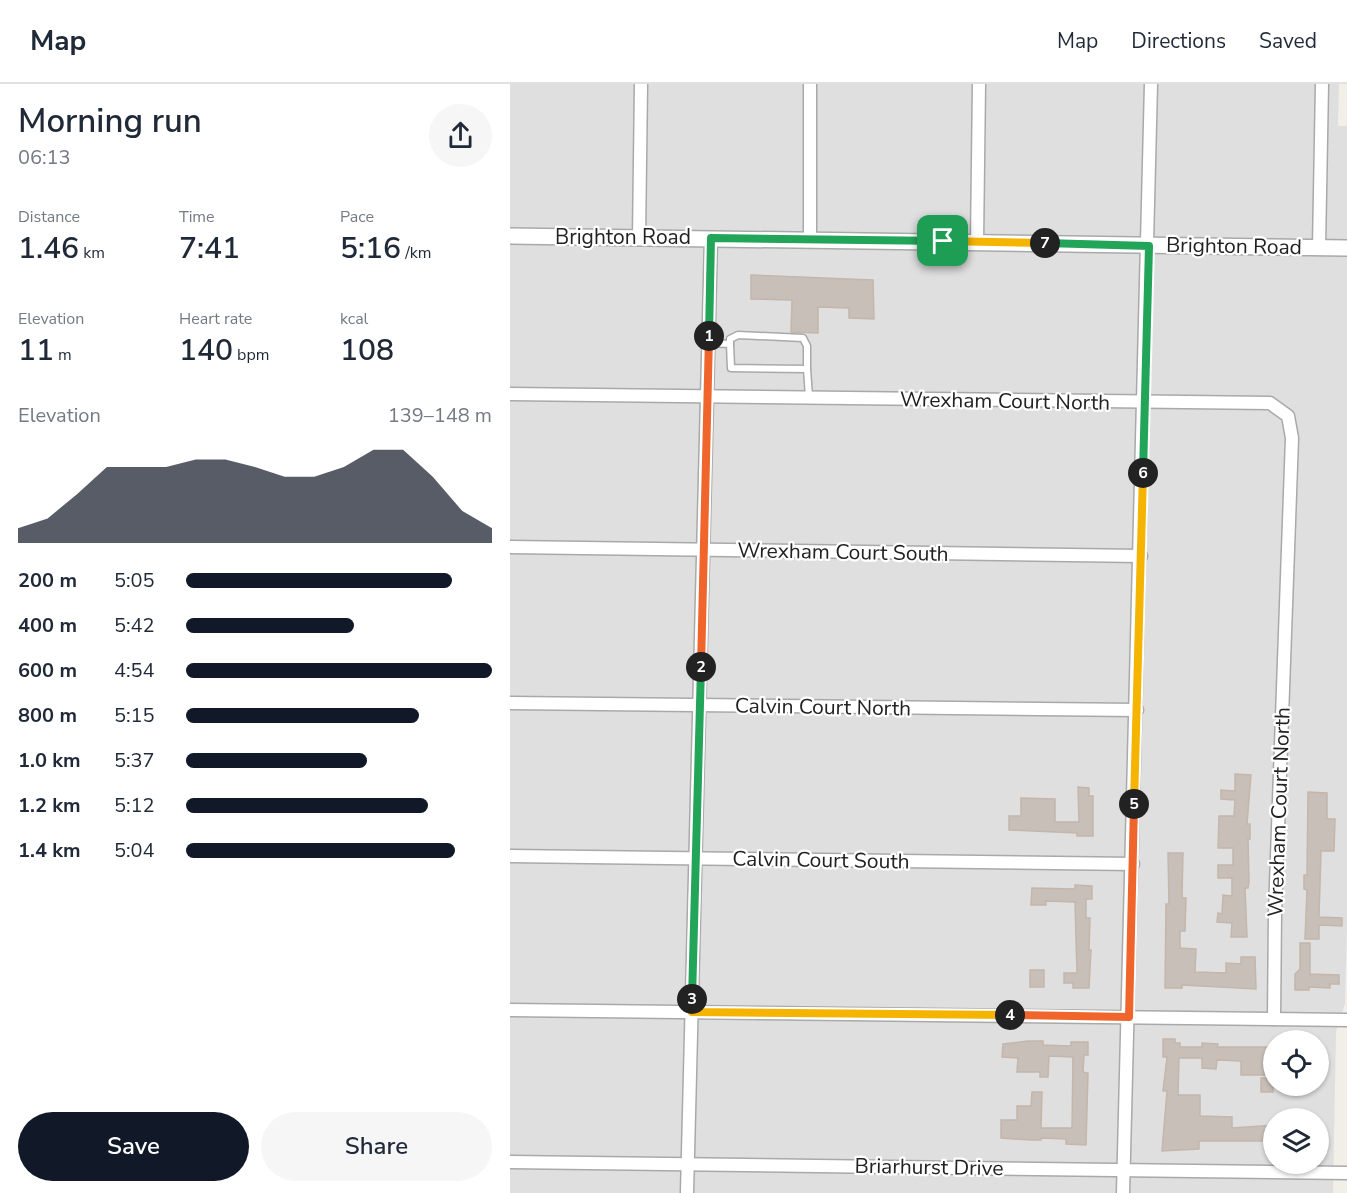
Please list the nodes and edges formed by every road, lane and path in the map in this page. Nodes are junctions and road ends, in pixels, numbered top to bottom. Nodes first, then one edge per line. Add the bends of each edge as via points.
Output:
1 (641, 84) edge
2 (810, 84) edge
3 (979, 84) edge
4 (1151, 84) edge
5 (1322, 84) edge
6 (510, 236) edge
7 (639, 238) junction
8 (711, 238) junction
9 (810, 240) junction
10 (977, 242) junction
11 (1149, 246) junction
12 (1319, 247) junction
13 (1347, 248) edge
14 (708, 343) junction
15 (730, 344) junction
16 (807, 369) junction
17 (510, 394) edge
18 (707, 397) junction
19 (809, 398) junction
20 (1144, 403) junction
21 (510, 547) edge
22 (704, 550) junction
23 (1141, 556) junction
24 (510, 703) edge
25 (700, 705) junction
26 (1137, 710) junction
27 (510, 856) edge
28 (696, 859) junction
29 (1133, 864) junction
30 (510, 1010) edge
31 (692, 1012) junction
32 (1129, 1017) junction
33 (1347, 1018) edge
34 (1274, 1019) junction
35 (510, 1162) edge
36 (688, 1164) junction
37 (1124, 1170) junction
38 (1347, 1173) edge
39 (687, 1193) edge
40 (1123, 1193) edge

1 - 7 street
2 - 9 street
3 - 10 street
4 - 11 street
5 - 12 street
6 - 7 street, Brighton Road
7 - 8 street, Brighton Road
8 - 9 street, Brighton Road
8 - 14 street
9 - 10 street, Brighton Road
10 - 11 street, Brighton Road
11 - 12 street, Brighton Road
11 - 20 street
12 - 13 street, Brighton Road
14 - 15 lane
14 - 18 street
15 - 16 lane via 731,368
15 - 16 lane via 730,339 738,335 803,338
16 - 19 lane
17 - 18 street, Wrexham Court North
18 - 19 street, Wrexham Court North
18 - 22 street
19 - 20 street, Wrexham Court North
20 - 23 street
20 - 34 street, Wrexham Court North via 1270,404 1288,416 1292,438
21 - 22 street, Wrexham Court South
22 - 23 street, Wrexham Court South
22 - 25 street
23 - 26 street
24 - 25 street, Calvin Court North
25 - 26 street, Calvin Court North
25 - 28 street
26 - 29 street
27 - 28 street, Calvin Court South
28 - 29 street, Calvin Court South
28 - 31 street
29 - 32 street
30 - 31 street
31 - 32 street
31 - 36 street
32 - 34 street
32 - 37 street
33 - 34 street
35 - 36 street, Briarhurst Drive
36 - 37 street, Briarhurst Drive
36 - 39 street
37 - 38 street, Briarhurst Drive
37 - 40 street

